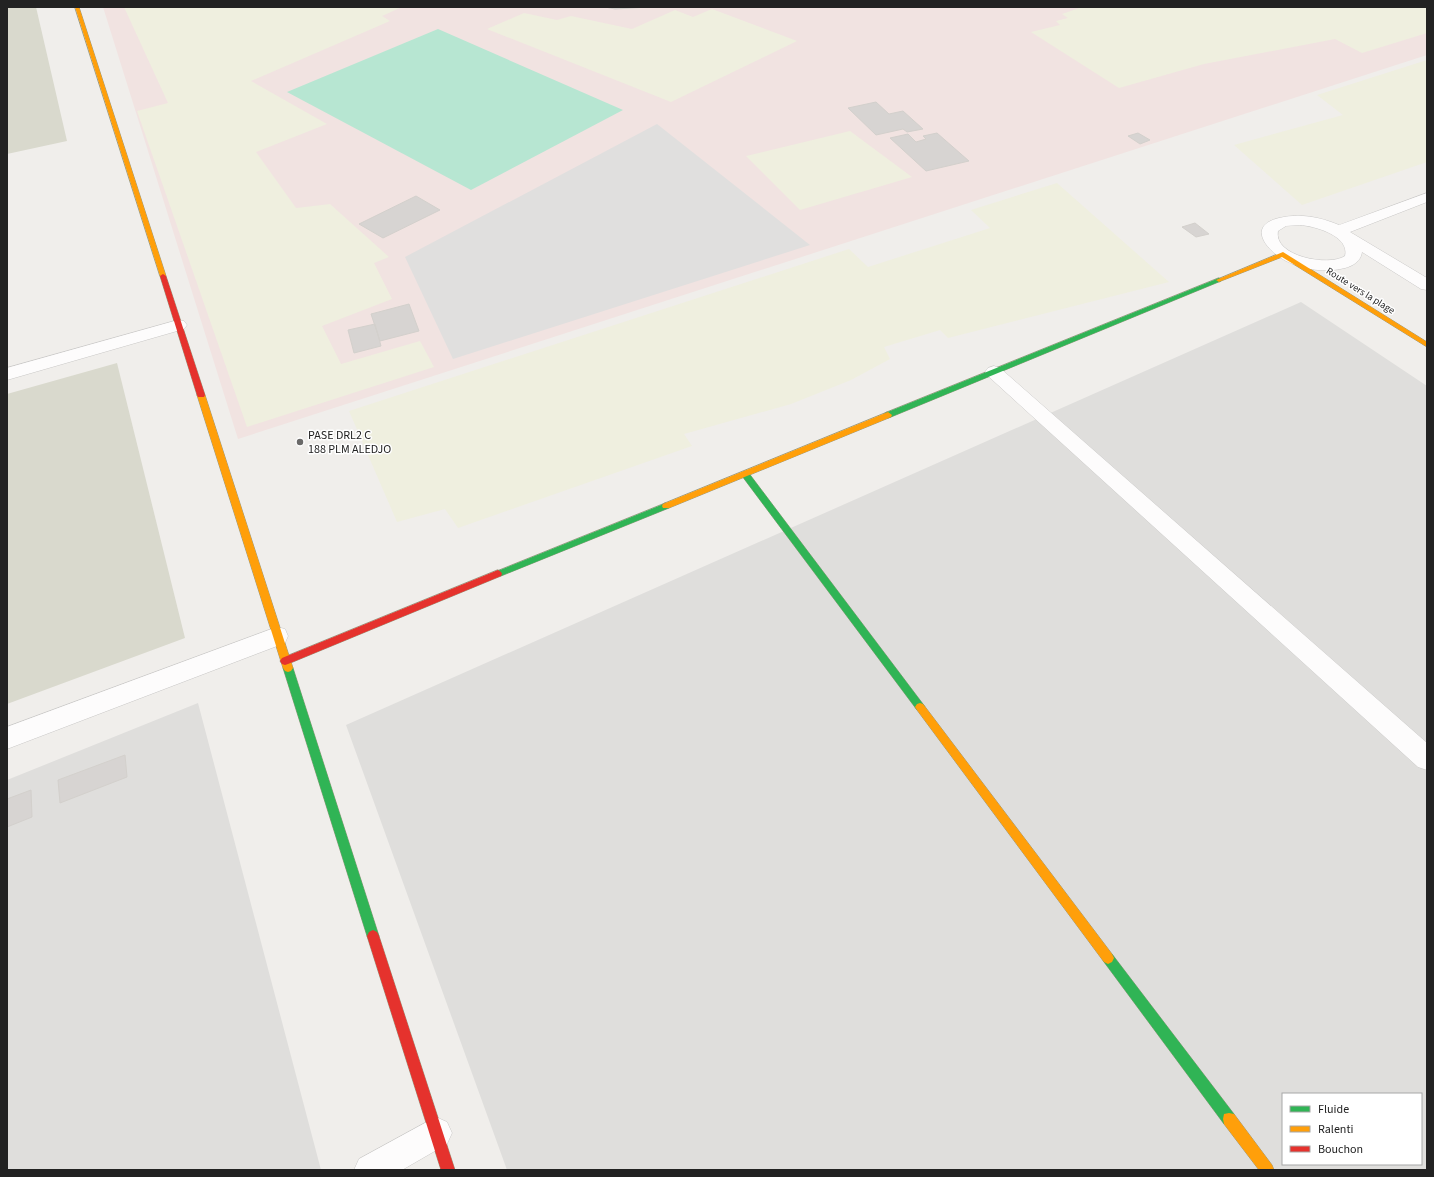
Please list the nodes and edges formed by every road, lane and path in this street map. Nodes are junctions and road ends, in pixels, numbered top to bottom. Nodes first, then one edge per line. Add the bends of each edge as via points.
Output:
1 (77, 7) edge
2 (1427, 197) edge
3 (1338, 231) junction
4 (1283, 254) junction
5 (1427, 285) edge
6 (178, 325) junction
7 (1427, 345) edge
8 (994, 372) junction
9 (7, 374) edge
10 (745, 474) junction
11 (277, 636) junction
12 (285, 661) junction
13 (7, 738) edge
14 (1427, 759) edge
15 (436, 1133) junction
16 (370, 1170) edge
17 (448, 1170) edge
18 (1267, 1170) edge

1 - 6 street
2 - 3 street
3 - 4 street via 1311,221 1283,221 1269,231 1269,238
3 - 4 street via 1354,246 1354,254 1350,260 1327,266 1297,260
3 - 5 street
4 - 7 street, Route vers la plage
4 - 8 street
6 - 9 street
6 - 11 street
8 - 10 street
8 - 14 street
10 - 12 street
10 - 18 street
11 - 12 street
11 - 13 street
12 - 15 street
15 - 16 street
15 - 17 street

